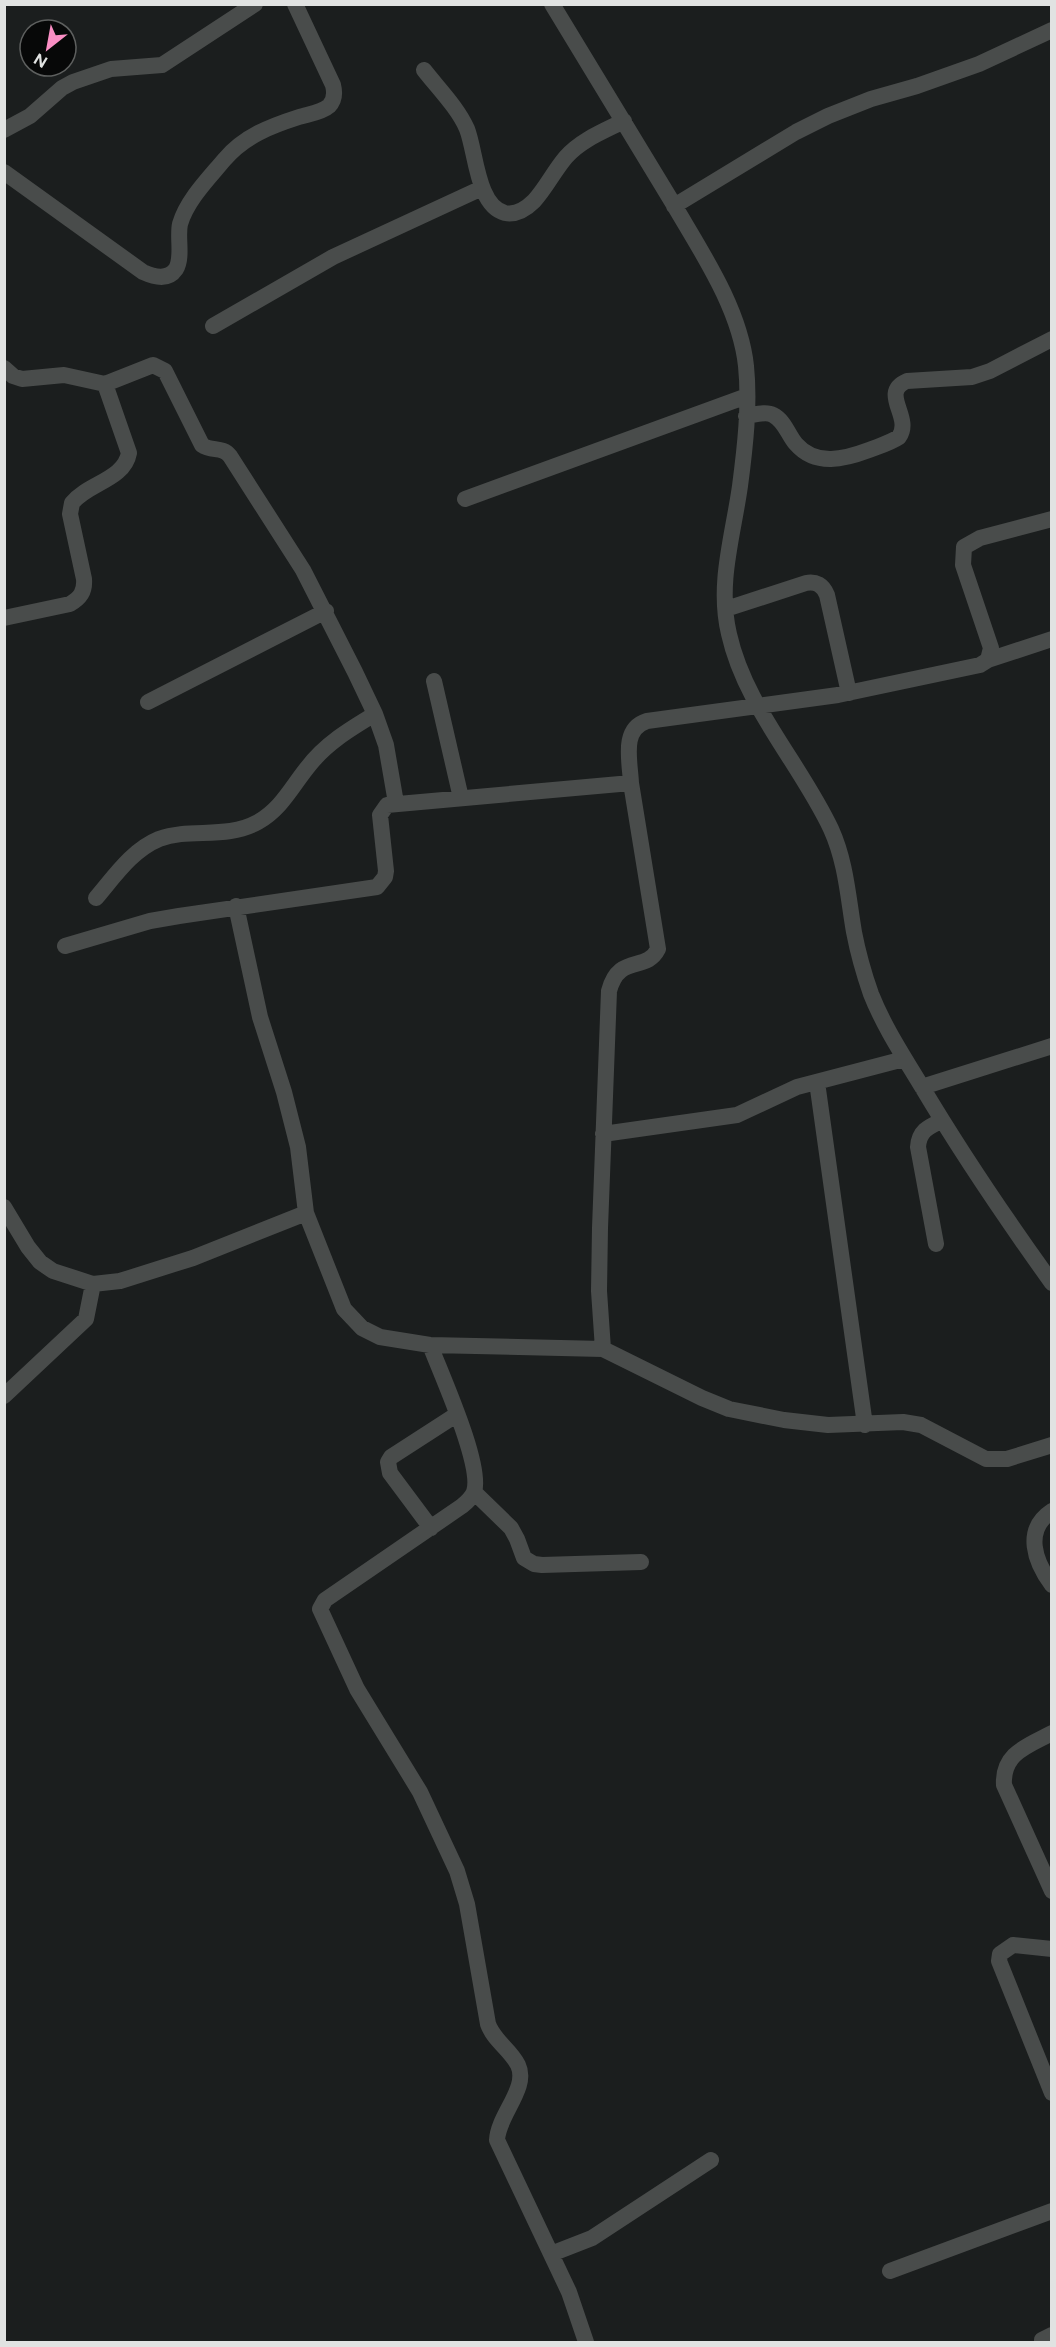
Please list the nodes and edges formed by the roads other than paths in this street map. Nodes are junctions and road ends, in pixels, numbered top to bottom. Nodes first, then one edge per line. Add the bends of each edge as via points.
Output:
1 (255, 4) edge
2 (295, 4) edge
3 (552, 4) edge
4 (1052, 30) edge
5 (424, 70) dead end
6 (624, 120) junction
7 (4, 130) edge
8 (4, 172) edge
9 (482, 188) junction
10 (674, 206) junction
11 (213, 326) dead end
12 (1052, 339) edge
13 (4, 368) edge
14 (105, 384) junction
15 (747, 396) junction
16 (746, 416) junction
17 (465, 499) dead end
18 (1052, 519) edge
19 (726, 609) junction
20 (326, 611) junction
21 (4, 618) edge
22 (1052, 639) edge
23 (988, 660) junction
24 (434, 681) dead end
25 (849, 693) junction
26 (148, 702) dead end
27 (759, 706) junction
28 (375, 714) junction
29 (631, 783) junction
30 (461, 798) junction
31 (396, 803) junction
32 (96, 898) dead end
33 (236, 906) junction
34 (65, 946) dead end
35 (1052, 1046) edge
36 (904, 1059) junction
37 (817, 1082) junction
38 (922, 1087) junction
39 (941, 1121) junction
40 (603, 1134) junction
41 (4, 1207) edge
42 (306, 1213) junction
43 (936, 1244) dead end
44 (1052, 1283) edge
45 (93, 1284) junction
46 (430, 1345) junction
47 (603, 1349) junction
48 (4, 1396) edge
49 (456, 1415) junction
50 (865, 1425) junction
51 (1052, 1445) edge
52 (474, 1492) junction
53 (1052, 1511) edge
54 (431, 1528) junction
55 (642, 1562) dead end
56 (1052, 1585) edge
57 (1052, 1733) edge
58 (1052, 1891) edge
59 (1052, 1949) edge
60 (1052, 2093) edge
61 (711, 2160) dead end
62 (1052, 2211) edge
63 (551, 2254) junction
64 (890, 2271) dead end
65 (586, 2343) edge

1 - 7 street via 162,65 111,69 73,82 30,116
2 - 8 street via 333,85 333,101 323,110 258,132 230,154 186,210 178,234 177,268 172,273 163,278 143,272
3 - 6 street
4 - 10 street via 980,64 828,116
5 - 9 street via 467,129
6 - 9 street via 567,156 526,209 509,214 499,211
6 - 10 street
9 - 11 street via 333,257
10 - 15 street via 714,272 728,306 746,364
12 - 16 street via 990,371 900,384 895,392 904,422 899,437 846,459 822,458 803,450 773,415
13 - 14 street via 22,379 64,375
14 - 20 street via 153,365 165,371 202,445 222,449 230,456
14 - 21 street via 129,453 121,471 86,490 72,503 70,514 84,590 70,604
15 - 16 street
15 - 17 street
16 - 19 street via 740,488 726,565
18 - 23 street via 980,537 964,547 963,565 990,641
19 - 25 street via 806,583 819,584 827,595
19 - 27 street via 734,650
20 - 26 street
20 - 28 street
22 - 23 street
23 - 25 street via 972,668
24 - 30 street
25 - 27 street
27 - 29 street via 640,723 629,738
27 - 36 street via 830,827 845,869 862,966
28 - 31 street via 386,745
28 - 32 street via 335,739 276,809 259,822 241,830 159,839 126,862
29 - 30 street
29 - 40 street via 658,948 651,958 622,968 612,981
30 - 31 street
31 - 33 street via 387,805 380,815 386,871 377,887
33 - 34 street via 150,921
33 - 42 street via 260,1017 298,1147
35 - 38 street
36 - 37 street
36 - 38 street
37 - 40 street via 786,1091 737,1115
37 - 50 street
38 - 39 street
39 - 43 street via 920,1134 918,1147
39 - 44 street
40 - 47 street via 599,1291
41 - 45 street via 40,1262 53,1271
42 - 45 street via 194,1258 120,1281
42 - 46 street via 336,1293 350,1317 380,1337
45 - 48 street via 86,1318
46 - 47 street
46 - 49 street
47 - 50 street via 729,1409 784,1420
49 - 52 street via 472,1455
49 - 54 street via 388,1462 390,1473
50 - 51 street via 921,1425 975,1454 996,1460
52 - 54 street via 462,1506
52 - 55 street via 511,1528 528,1562
53 - 56 street via 1037,1525 1033,1539 1036,1559
54 - 63 street via 325,1600 320,1609 357,1689 420,1792 457,1871 467,1904 488,2024 521,2076 500,2122 497,2140
57 - 58 street via 1014,1754 1003,1774 1004,1785
59 - 60 street via 1013,1945 1000,1954 999,1960
61 - 63 street via 592,2238
62 - 64 street
63 - 65 street

